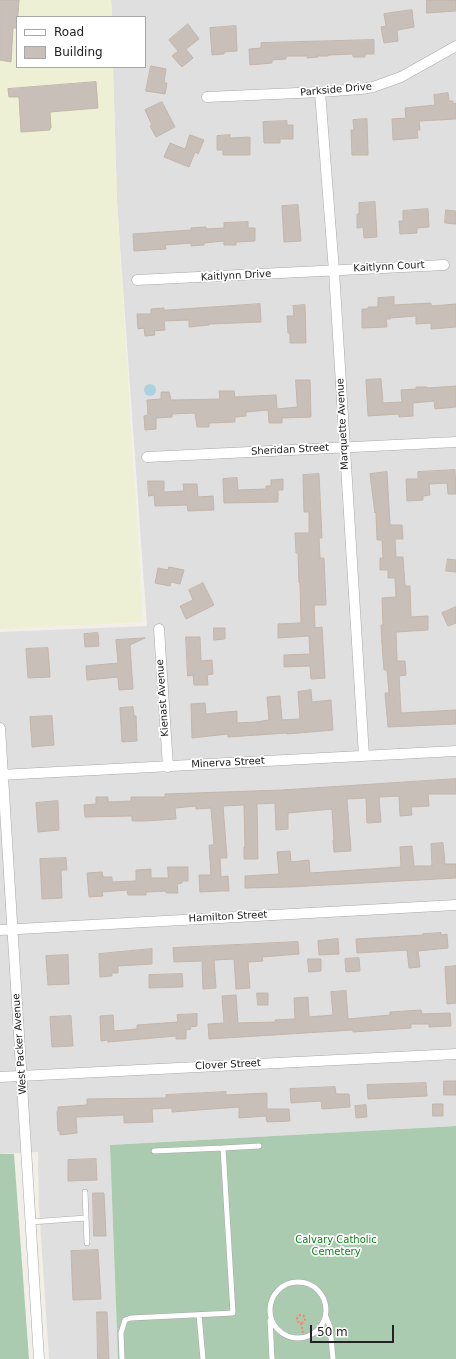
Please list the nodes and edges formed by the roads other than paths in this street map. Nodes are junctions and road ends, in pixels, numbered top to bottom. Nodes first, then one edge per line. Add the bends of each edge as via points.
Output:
1 (456, 46) edge
2 (320, 92) junction
3 (207, 97) dead end
4 (444, 265) dead end
5 (334, 271) junction
6 (137, 280) dead end
7 (456, 442) edge
8 (344, 447) junction
9 (147, 457) dead end
10 (159, 629) dead end
11 (0, 728) edge
12 (456, 751) edge
13 (364, 756) junction
14 (168, 766) junction
15 (1, 775) edge
16 (456, 905) edge
17 (0, 930) edge
18 (13, 930) junction
19 (456, 1054) edge
20 (22, 1075) junction
21 (0, 1077) edge
22 (259, 1146) dead end
23 (223, 1148) junction
24 (154, 1151) dead end
25 (85, 1192) dead end
26 (86, 1218) junction
27 (31, 1222) junction
28 (87, 1243) dead end
29 (199, 1315) junction
30 (270, 1315) junction
31 (326, 1316) junction
32 (39, 1359) edge
33 (122, 1359) edge
34 (203, 1359) edge
35 (272, 1359) edge
36 (333, 1359) edge

1 - 2 street, Parkside Drive via 387,83 361,89
2 - 3 street, Parkside Drive
2 - 5 street, Marquette Avenue
4 - 5 street, Kaitlynn Court
5 - 6 street, Kaitlynn Drive
5 - 8 street, Marquette Avenue
7 - 8 street, Sheridan Street
8 - 9 street, Sheridan Street
8 - 13 street, Marquette Avenue
10 - 14 street, Kienast Avenue
11 - 15 street, West Packer Avenue
12 - 13 street, Minerva Street
13 - 14 street, Minerva Street
14 - 15 street, Minerva Street
15 - 18 street, West Packer Avenue
16 - 18 street, Hamilton Street
17 - 18 street, Hamilton Street
18 - 20 street, West Packer Avenue
19 - 20 street, Clover Street
20 - 21 street, Clover Street
20 - 27 street, West Packer Avenue
22 - 23 lane
23 - 24 lane
23 - 29 lane via 233,1313
25 - 26 lane
26 - 27 lane
26 - 28 lane
27 - 32 street, West Packer Avenue
29 - 33 lane via 125,1320 121,1333
29 - 34 lane
30 - 31 lane via 280,1332 298,1339 316,1333
30 - 31 lane via 270,1306 277,1292 283,1286 298,1282 314,1286 320,1292 327,1307
30 - 35 lane
31 - 36 lane via 330,1327

